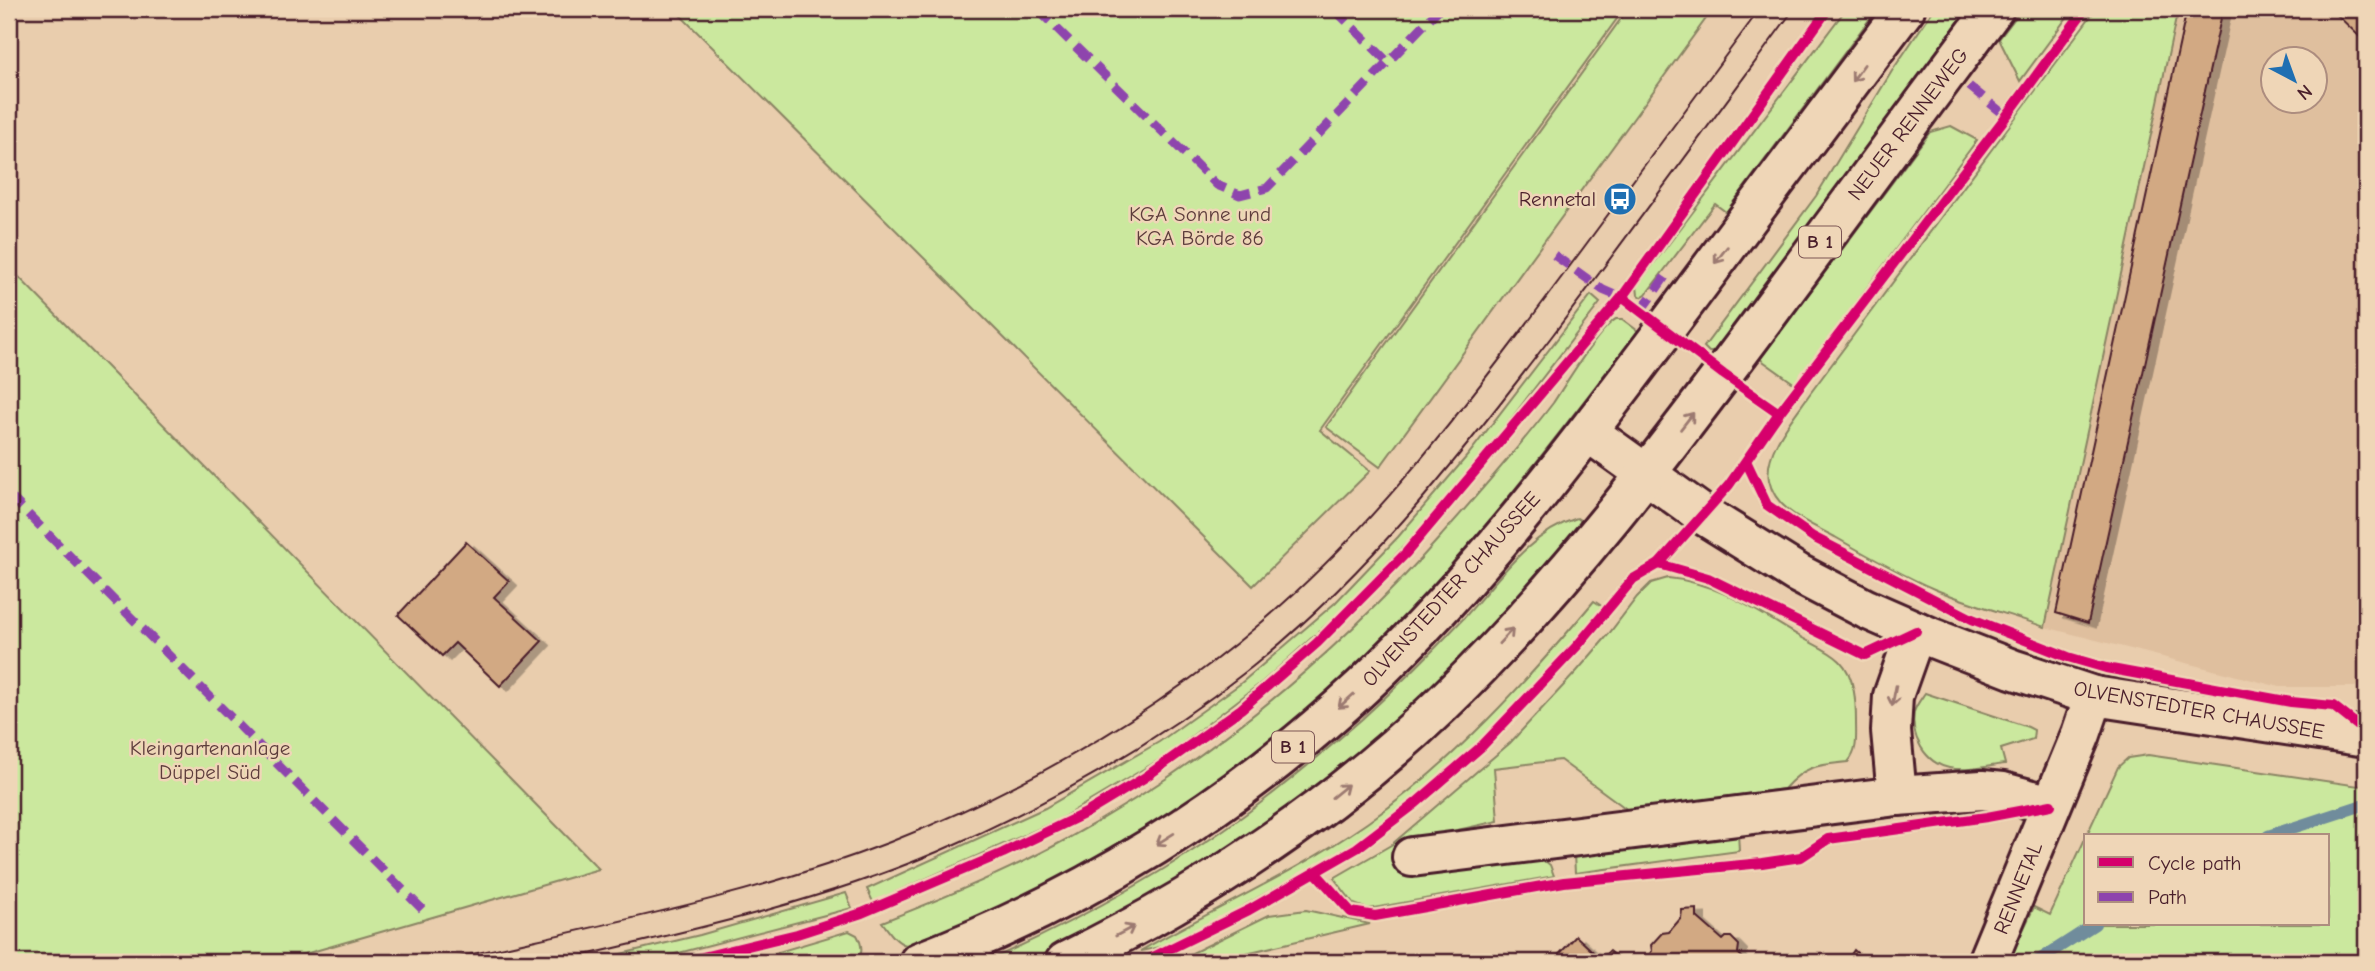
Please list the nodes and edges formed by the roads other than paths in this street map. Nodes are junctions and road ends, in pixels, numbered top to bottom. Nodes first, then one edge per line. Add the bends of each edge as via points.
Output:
1 (1905, 9) edge
2 (1994, 9) edge
3 (1588, 432) junction
4 (1645, 475) junction
5 (1916, 631) junction
6 (2094, 696) junction
7 (2366, 737) edge
8 (1897, 796) junction
9 (2051, 805) junction
10 (1412, 857) dead end
11 (919, 962) edge
12 (1065, 962) edge
13 (1987, 962) edge

1 -> 3 main road, B 1
4 -> 2 main road, NEUER RENNEWEG / B 1
3 - 4 main road, OLVENSTEDTER CHAUSSEE
3 -> 11 main road, OLVENSTEDTER CHAUSSEE / B 1 via 1412,637 1289,750 1199,818 1100,878 1017,921
4 - 5 main road, OLVENSTEDTER CHAUSSEE via 1797,573
12 -> 4 main road, B 1 via 1208,885 1331,799 1390,751 1443,703 1573,564
5 - 6 main road, OLVENSTEDTER CHAUSSEE
5 -> 8 main road via 1893,696
6 - 7 main road, OLVENSTEDTER CHAUSSEE
6 - 9 main road, RENNETAL
8 - 9 main road via 1982,790
8 - 10 main road
9 - 13 main road, RENNETAL

